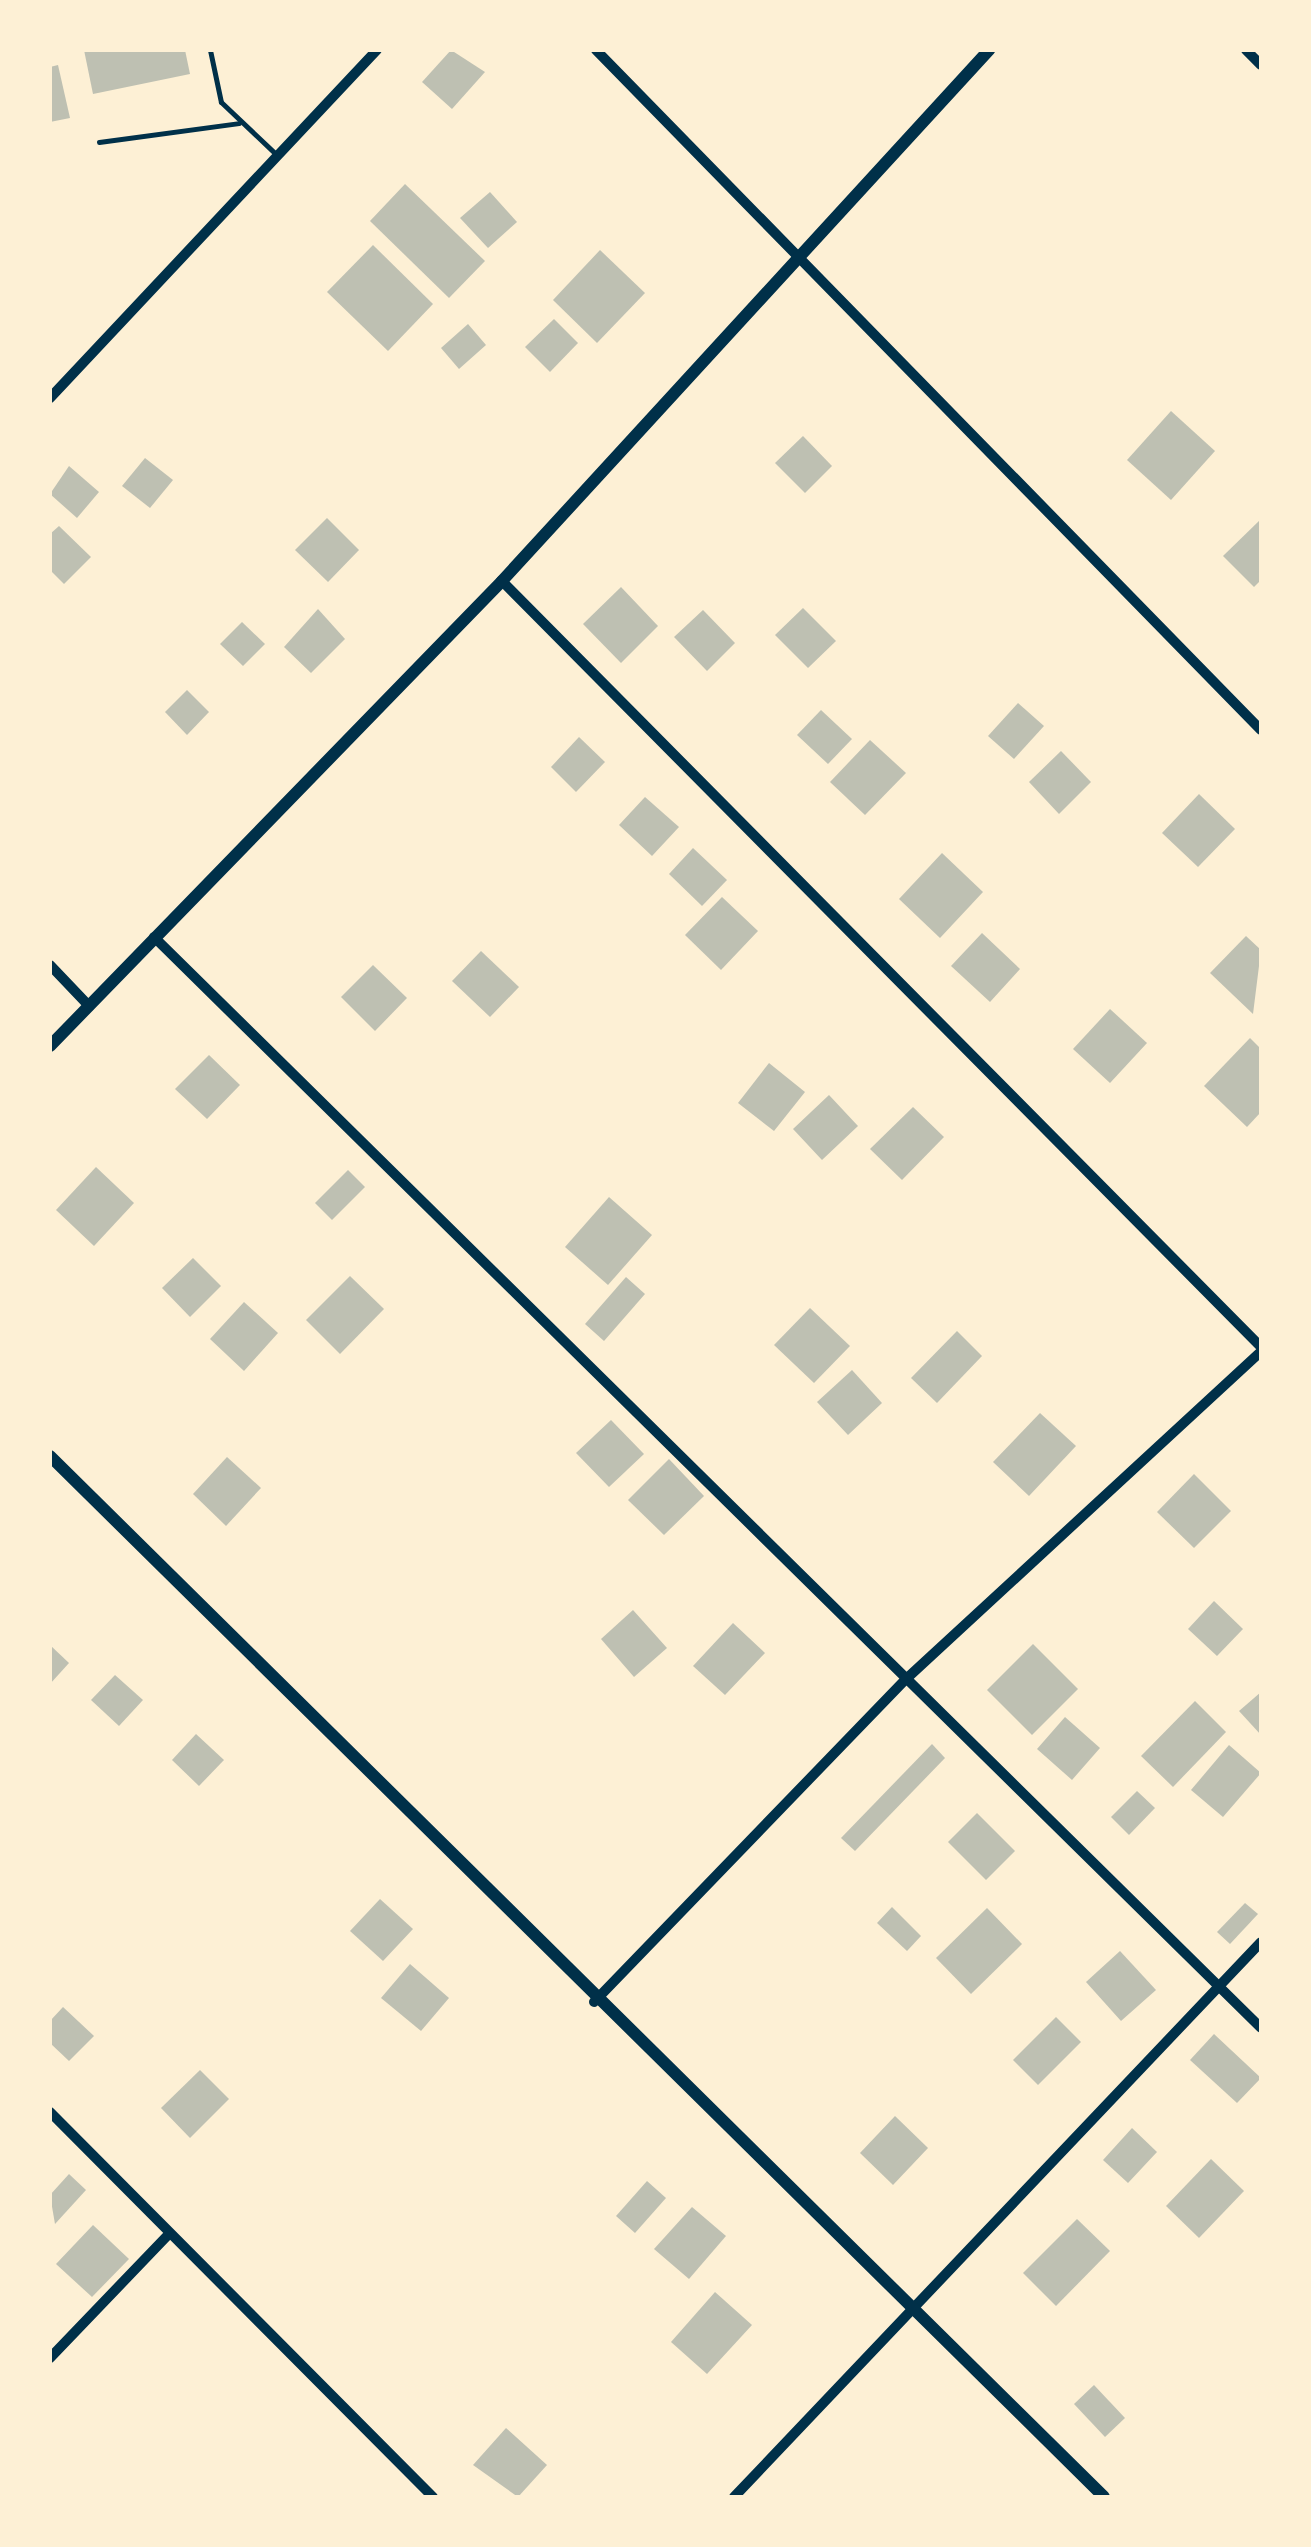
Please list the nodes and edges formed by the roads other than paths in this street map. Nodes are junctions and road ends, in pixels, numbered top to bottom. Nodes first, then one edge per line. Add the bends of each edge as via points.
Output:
1 (210, 50) edge
2 (377, 50) edge
3 (596, 50) edge
4 (989, 50) edge
5 (1246, 50) edge
6 (1261, 65) edge
7 (239, 123) junction
8 (100, 142) dead end
9 (278, 156) junction
10 (794, 256) junction
11 (50, 398) edge
12 (502, 580) junction
13 (1261, 730) edge
14 (154, 937) junction
15 (50, 965) edge
16 (89, 1006) junction
17 (50, 1046) edge
18 (1261, 1349) edge
19 (50, 1456) edge
20 (905, 1680) junction
21 (1261, 1942) edge
22 (1219, 1986) junction
23 (594, 2002) junction
24 (1261, 2028) edge
25 (50, 2112) edge
26 (169, 2234) junction
27 (910, 2309) junction
28 (50, 2358) edge
29 (433, 2497) edge
30 (734, 2497) edge
31 (1104, 2497) edge

1 - 7 lane via 222,102
2 - 9 street
3 - 10 street
4 - 10 street
5 - 6 street
7 - 8 lane
7 - 9 lane
9 - 11 street
10 - 12 street
10 - 13 street
12 - 14 street
12 - 18 street
14 - 16 street
14 - 20 street
15 - 16 street
16 - 17 street
18 - 20 street
19 - 23 street
20 - 22 street
20 - 23 street
21 - 22 street
22 - 24 street
22 - 27 street
23 - 27 street
25 - 26 street
26 - 28 street
26 - 29 street
27 - 30 street
27 - 31 street

